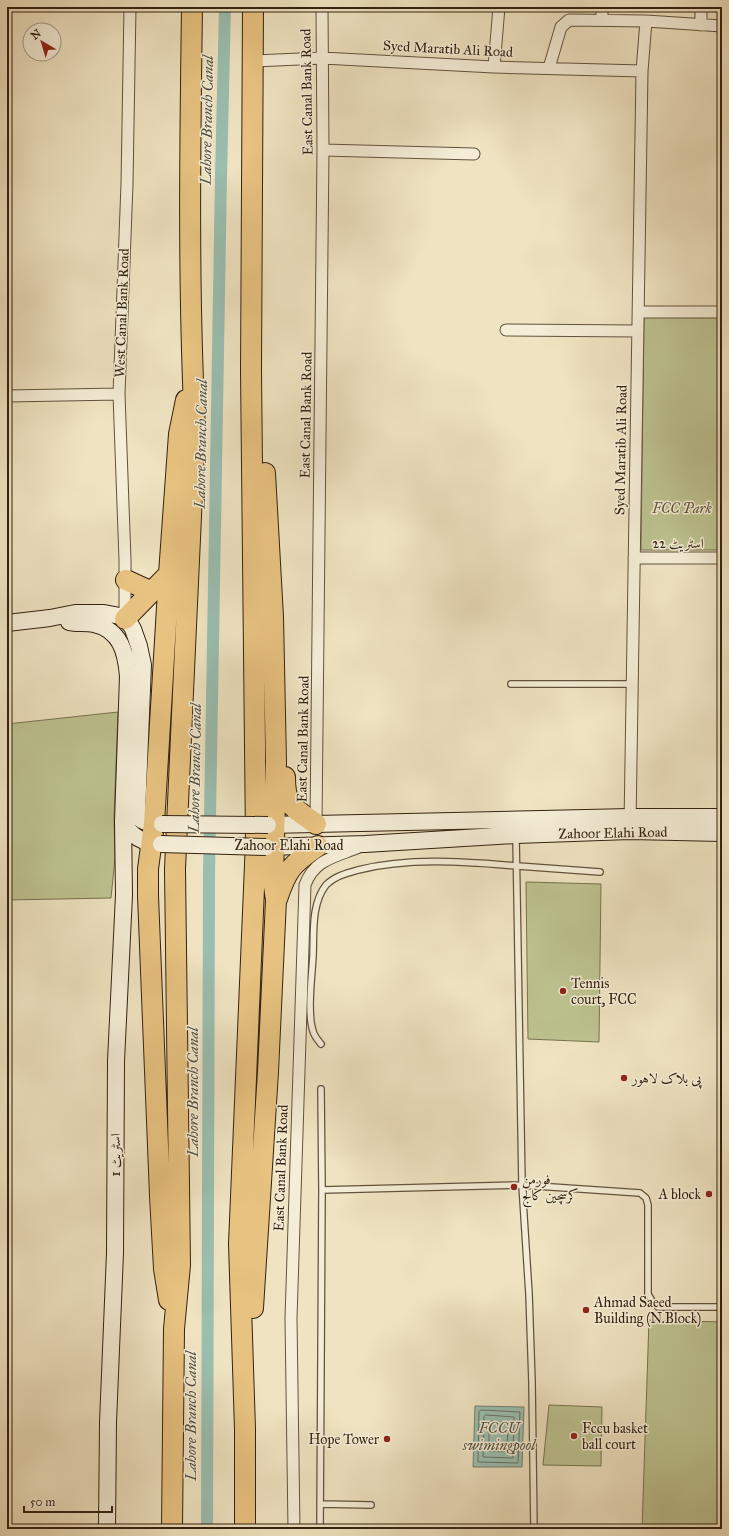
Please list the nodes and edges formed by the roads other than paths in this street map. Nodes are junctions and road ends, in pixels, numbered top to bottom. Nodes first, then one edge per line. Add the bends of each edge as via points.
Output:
1 (130, 7) edge
2 (192, 7) edge
3 (253, 7) edge
4 (322, 7) edge
5 (499, 7) edge
6 (602, 7) edge
7 (701, 7) edge
8 (602, 20) junction
9 (646, 21) junction
10 (701, 25) junction
11 (722, 26) edge
12 (322, 58) junction
13 (253, 61) junction
14 (494, 67) junction
15 (549, 68) junction
16 (642, 70) junction
17 (323, 150) junction
18 (474, 154) dead end
19 (639, 312) junction
20 (722, 312) edge
21 (506, 330) dead end
22 (638, 331) junction
23 (192, 368) junction
24 (251, 371) junction
25 (119, 394) junction
26 (7, 396) edge
27 (634, 558) junction
28 (722, 558) edge
29 (169, 574) junction
30 (126, 580) junction
31 (152, 592) junction
32 (50, 618) junction
33 (125, 619) junction
34 (7, 623) edge
35 (511, 684) dead end
36 (631, 684) junction
37 (276, 762) junction
38 (722, 817) edge
39 (123, 821) junction
40 (158, 824) junction
41 (316, 824) junction
42 (630, 824) junction
43 (271, 825) junction
44 (722, 833) edge
45 (516, 835) junction
46 (156, 844) junction
47 (365, 844) junction
48 (270, 846) junction
49 (318, 846) junction
50 (123, 860) junction
51 (516, 866) junction
52 (600, 872) dead end
53 (276, 900) junction
54 (321, 1044) dead end
55 (321, 1089) dead end
56 (522, 1185) junction
57 (322, 1190) junction
58 (722, 1307) edge
59 (174, 1329) junction
60 (245, 1429) junction
61 (320, 1504) junction
62 (371, 1505) dead end
63 (107, 1529) edge
64 (172, 1529) edge
65 (246, 1529) edge
66 (294, 1529) edge
67 (320, 1529) edge
68 (534, 1529) edge

1 - 25 street, West Canal Bank Road via 127,184
2 - 23 highway
3 - 13 highway
4 - 12 street, East Canal Bank Road
5 - 14 street
6 - 8 street
7 - 10 street
8 - 9 street
8 - 15 street via 569,20 561,27
9 - 10 street
9 - 16 street, Syed Maratib Ali Road
10 - 11 street
12 - 13 street, Syed Maratib Ali Road
12 - 14 street, Syed Maratib Ali Road
12 - 17 street, East Canal Bank Road
13 - 24 highway
14 - 15 street, Syed Maratib Ali Road
15 - 16 street, Syed Maratib Ali Road
16 - 19 street, Syed Maratib Ali Road
17 - 18 street
17 - 41 street, East Canal Bank Road
19 - 20 street
19 - 22 street, Syed Maratib Ali Road
21 - 22 street
22 - 27 street, Syed Maratib Ali Road
23 - 29 highway via 180,434
23 - 59 highway via 195,428 174,869 180,1266
24 - 37 highway via 266,480 273,617
24 - 60 highway via 256,840 239,1244
25 - 26 street
25 - 30 street, West Canal Bank Road
27 - 28 street, اسٹریٹ 22
27 - 36 street, Syed Maratib Ali Road
29 - 31 highway
29 - 40 highway
30 - 31 highway
30 - 33 street, West Canal Bank Road
31 - 33 highway
32 - 33 main road via 92,612 114,614
32 - 34 main road
32 - 39 main road via 102,627 117,638 125,653 128,676
33 - 40 main road via 135,633 143,665 137,812 142,821
35 - 36 lane
36 - 42 street, Syed Maratib Ali Road
37 - 41 highway via 285,773 285,792 292,807
37 - 43 highway
38 - 42 main road, Zahoor Elahi Road
39 - 46 main road, Zahoor Elahi Road via 131,834
39 - 50 main road, اسٹریٹ 1
40 - 43 main road, Zahoor Elahi Road, bridge
40 - 46 highway
41 - 42 main road, Zahoor Elahi Road
41 - 43 main road, Zahoor Elahi Road
42 - 44 main road, Zahoor Elahi Road
42 - 45 main road, Zahoor Elahi Road
43 - 48 highway
45 - 47 main road, Zahoor Elahi Road
45 - 51 lane
46 - 48 main road, Zahoor Elahi Road, bridge
46 - 50 main road
46 - 59 highway via 148,869 148,896 164,1269
47 - 49 main road, Zahoor Elahi Road
47 - 66 street, East Canal Bank Road via 321,862 308,876 305,885 291,1318
48 - 49 main road, Zahoor Elahi Road
48 - 53 highway
49 - 53 highway via 288,871
50 - 63 main road, اسٹریٹ 1 via 124,895 116,1061
51 - 52 lane
51 - 54 lane via 468,862 401,862 352,871 332,880 321,893 314,918 312,1026
51 - 56 lane
53 - 60 highway via 268,1072
55 - 57 lane
56 - 57 lane
56 - 58 lane via 640,1193 646,1198 648,1205 648,1294 652,1301 658,1307
56 - 68 lane via 529,1294
57 - 61 lane
59 - 64 highway
60 - 65 highway
61 - 62 lane
61 - 67 lane

